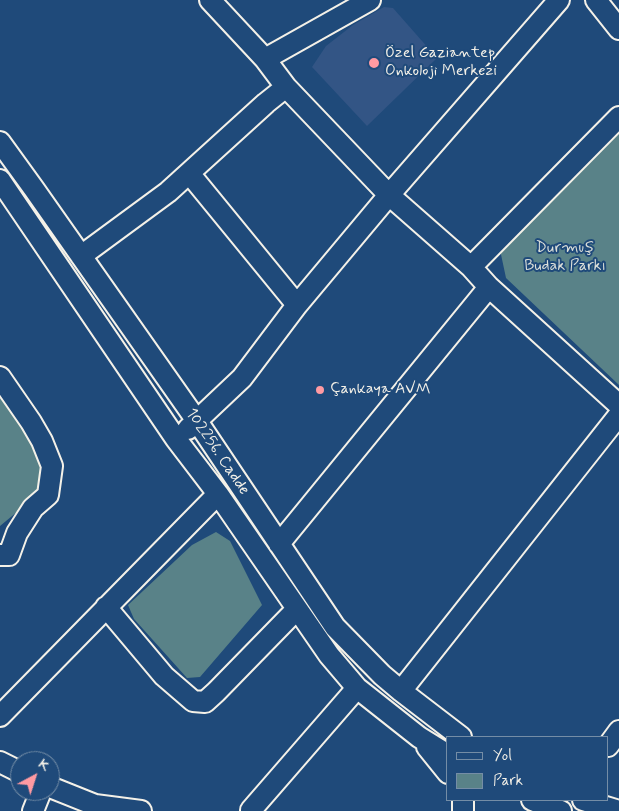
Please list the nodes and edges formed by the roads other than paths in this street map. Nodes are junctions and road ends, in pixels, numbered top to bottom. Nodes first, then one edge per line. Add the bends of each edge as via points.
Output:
1 (210, 0) edge
2 (370, 0) edge
3 (560, 0) edge
4 (596, 0) edge
5 (619, 28) edge
6 (265, 59) junction
7 (286, 87) junction
8 (619, 117) edge
9 (0, 142) edge
10 (189, 173) junction
11 (0, 180) edge
12 (389, 195) junction
13 (81, 256) junction
14 (472, 267) junction
15 (489, 287) junction
16 (297, 305) junction
17 (0, 377) edge
18 (619, 405) edge
19 (619, 415) edge
20 (196, 421) junction
21 (176, 439) junction
22 (218, 494) junction
23 (279, 544) junction
24 (0, 555) edge
25 (106, 607) junction
26 (297, 609) junction
27 (356, 688) junction
28 (400, 691) junction
29 (2, 710) edge
30 (619, 731) edge
31 (460, 736) edge
32 (419, 737) junction
33 (609, 745) edge
34 (446, 754) edge
35 (446, 771) edge
36 (60, 791) edge
37 (535, 801) edge
38 (586, 801) edge
39 (141, 811) edge
40 (248, 811) edge
41 (561, 811) edge
42 (619, 811) edge

1 - 6 street
2 - 6 street
3 - 12 street
4 - 5 street
6 - 7 street
7 - 10 street
7 - 12 street
8 - 14 street
9 - 13 street, 102256. Cadde
10 - 13 street
10 - 16 street
11 - 21 street, 102256. Cadde
12 - 14 street
12 - 16 street
13 - 20 street, 102256. Cadde
14 - 15 street
15 - 18 street
15 - 23 street
16 - 20 street via 242,378
17 - 24 street via 31,422 52,466 48,495 33,508 17,532 9,555
19 - 28 street
20 - 21 street
20 - 23 street, 102256. Cadde
21 - 22 street, 102256. Cadde
22 - 25 street
22 - 26 street, 102256. Cadde
23 - 28 street, 102256. Cadde via 335,627
25 - 26 street via 164,676 193,701 205,702
25 - 29 street
26 - 27 street, 102256. Cadde
27 - 32 street, 102256. Cadde
27 - 40 street
28 - 31 street, 102256. Cadde
30 - 33 street
32 - 34 street, 102256. Cadde
32 - 35 street
36 - 39 street via 95,805
37 - 41 street
38 - 42 street

